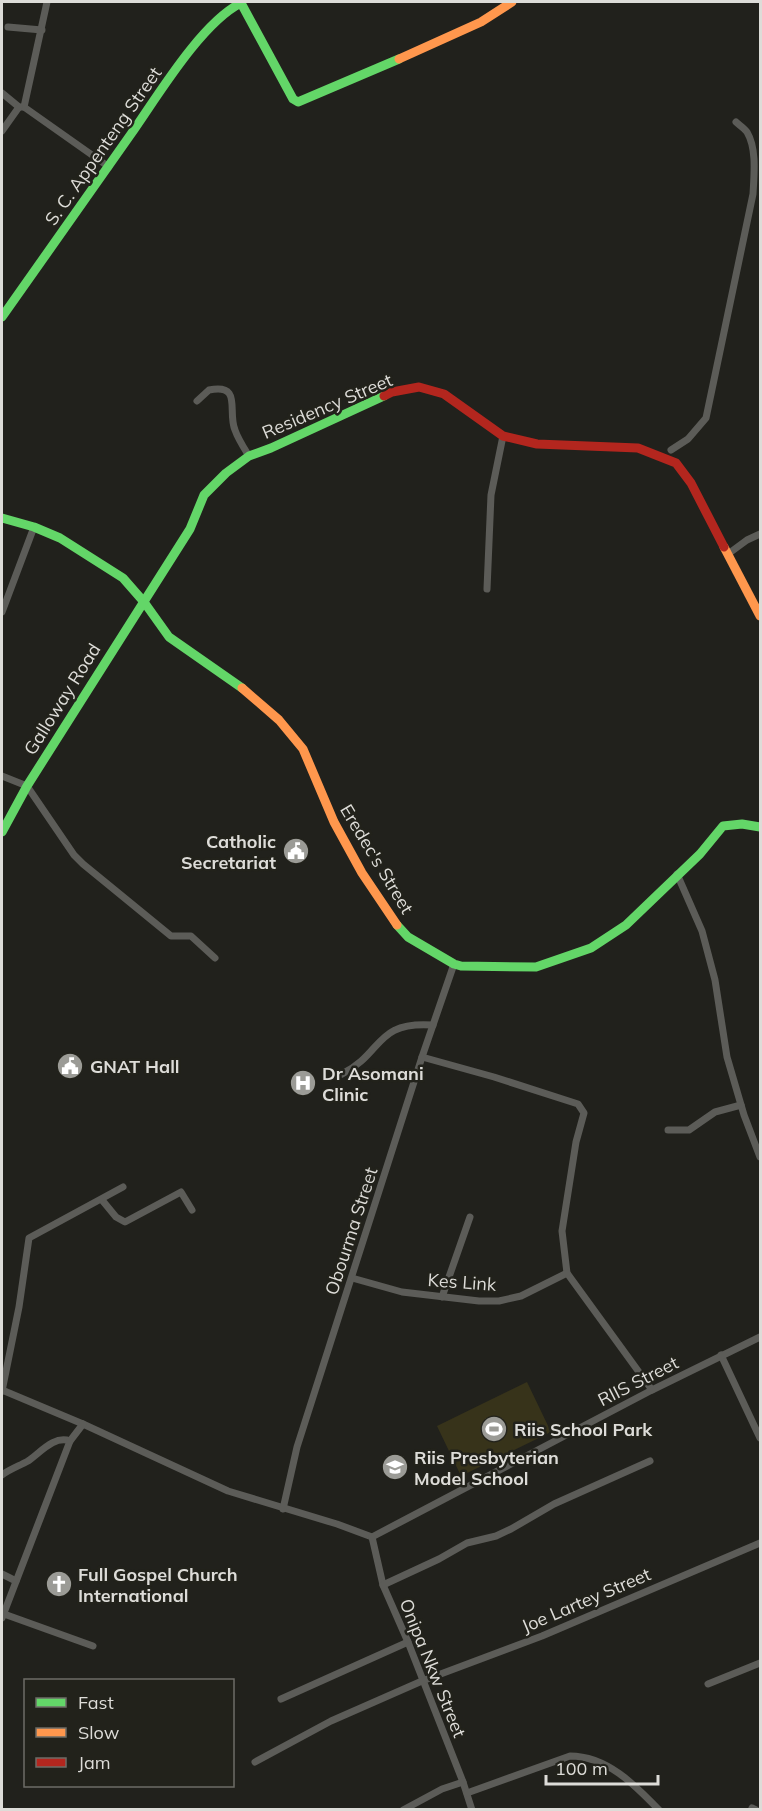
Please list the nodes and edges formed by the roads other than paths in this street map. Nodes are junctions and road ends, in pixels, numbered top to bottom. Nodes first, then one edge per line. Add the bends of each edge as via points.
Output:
1 (47, 2) edge
2 (242, 2) edge
3 (512, 2) edge
4 (9, 27) dead end
5 (42, 30) junction
6 (2, 93) edge
7 (21, 107) junction
8 (736, 122) dead end
9 (2, 131) edge
10 (109, 167) junction
11 (2, 317) edge
12 (197, 401) dead end
13 (502, 435) junction
14 (671, 450) dead end
15 (249, 456) junction
16 (2, 518) edge
17 (34, 527) junction
18 (760, 534) edge
19 (728, 554) junction
20 (487, 590) dead end
21 (144, 602) junction
22 (2, 612) edge
23 (134, 615) joint
24 (760, 616) edge
25 (2, 776) edge
26 (27, 786) junction
27 (760, 827) edge
28 (2, 832) edge
29 (677, 874) junction
30 (215, 958) dead end
31 (454, 964) junction
32 (433, 1025) junction
33 (422, 1058) junction
34 (342, 1074) dead end
35 (741, 1105) junction
36 (668, 1130) dead end
37 (760, 1157) edge
38 (123, 1187) dead end
39 (102, 1200) junction
40 (192, 1210) dead end
41 (470, 1217) dead end
42 (567, 1273) junction
43 (352, 1278) junction
44 (442, 1297) junction
45 (760, 1337) edge
46 (722, 1355) junction
47 (652, 1390) junction
48 (2, 1391) edge
49 (83, 1424) junction
50 (760, 1438) edge
51 (70, 1441) junction
52 (650, 1461) dead end
53 (2, 1474) edge
54 (283, 1509) junction
55 (372, 1537) junction
56 (760, 1542) edge
57 (2, 1574) edge
58 (16, 1581) junction
59 (383, 1585) junction
60 (3, 1616) edge
61 (408, 1642) junction
62 (93, 1646) dead end
63 (760, 1663) edge
64 (422, 1682) junction
65 (708, 1684) dead end
66 (281, 1699) dead end
67 (255, 1762) dead end
68 (463, 1782) junction
69 (467, 1793) junction
70 (403, 1809) edge
71 (472, 1809) edge
72 (659, 1809) edge

1 - 5 street
2 - 3 street via 298,102 481,22
2 - 10 street, S. C. Appenteng Street via 221,15 175,71
4 - 5 street
5 - 7 street
6 - 7 street
7 - 9 street
7 - 10 street
8 - 14 street via 746,131 752,146 753,194 706,418
10 - 11 street, S. C. Appenteng Street
12 - 15 street via 209,390 230,394 234,429
13 - 15 street, Residency Street via 444,394 420,387 392,392
13 - 19 street, Residency Street via 537,444 638,448 676,463 691,483
13 - 20 street via 491,495
15 - 21 street, Residency Street via 204,495 190,529
16 - 17 street, Eredec's Street
17 - 21 street, Eredec's Street via 60,538 123,578
17 - 22 street
18 - 19 street
19 - 24 street, Residency Street
21 - 23 street, Residency Street
21 - 31 street, Eredec's Street via 169,637 247,692 279,720 303,749 334,822 400,930
23 - 26 street, Galloway Road
25 - 26 street
26 - 28 street, Galloway Road
26 - 30 street via 78,859 171,936 191,936
27 - 29 street, Eredec's Street via 723,826
29 - 31 street, Eredec's Street via 626,925 591,948 536,967
29 - 35 street via 702,931 715,980 727,1057
31 - 32 street, Obourma Street
32 - 33 street, Obourma Street
32 - 34 street via 408,1024 391,1031
33 - 42 street via 494,1077 582,1108 562,1231
33 - 43 street, Obourma Street
35 - 36 street via 715,1112 689,1130
35 - 37 street
38 - 39 street
39 - 40 street via 125,1222 181,1192
39 - 48 street via 29,1238
41 - 44 street
42 - 44 street, Kes Link via 520,1296 499,1301
42 - 47 street
43 - 44 street, Kes Link via 402,1292
43 - 54 street, Obourma Street via 297,1447
45 - 46 street, RIIS Street
46 - 47 street, RIIS Street
46 - 50 street
47 - 55 street, RIIS Street
48 - 49 street
49 - 51 street
49 - 54 street via 228,1491
51 - 53 street via 46,1446
51 - 58 street
52 - 59 street via 554,1504 496,1536 467,1543
54 - 55 street
55 - 59 street, Onipa Nkw Street
56 - 64 street, Joe Lartey Street via 542,1636
57 - 58 street
58 - 60 street
59 - 61 street, Onipa Nkw Street
60 - 62 street
61 - 64 street, Onipa Nkw Street
61 - 66 street
63 - 65 street
64 - 67 street, Joe Lartey Street via 331,1721
64 - 68 street, Onipa Nkw Street
68 - 69 street, Onipa Nkw Street
68 - 70 street
69 - 71 street, Onipa Nkw Street
69 - 72 street via 570,1756 583,1756 630,1779

